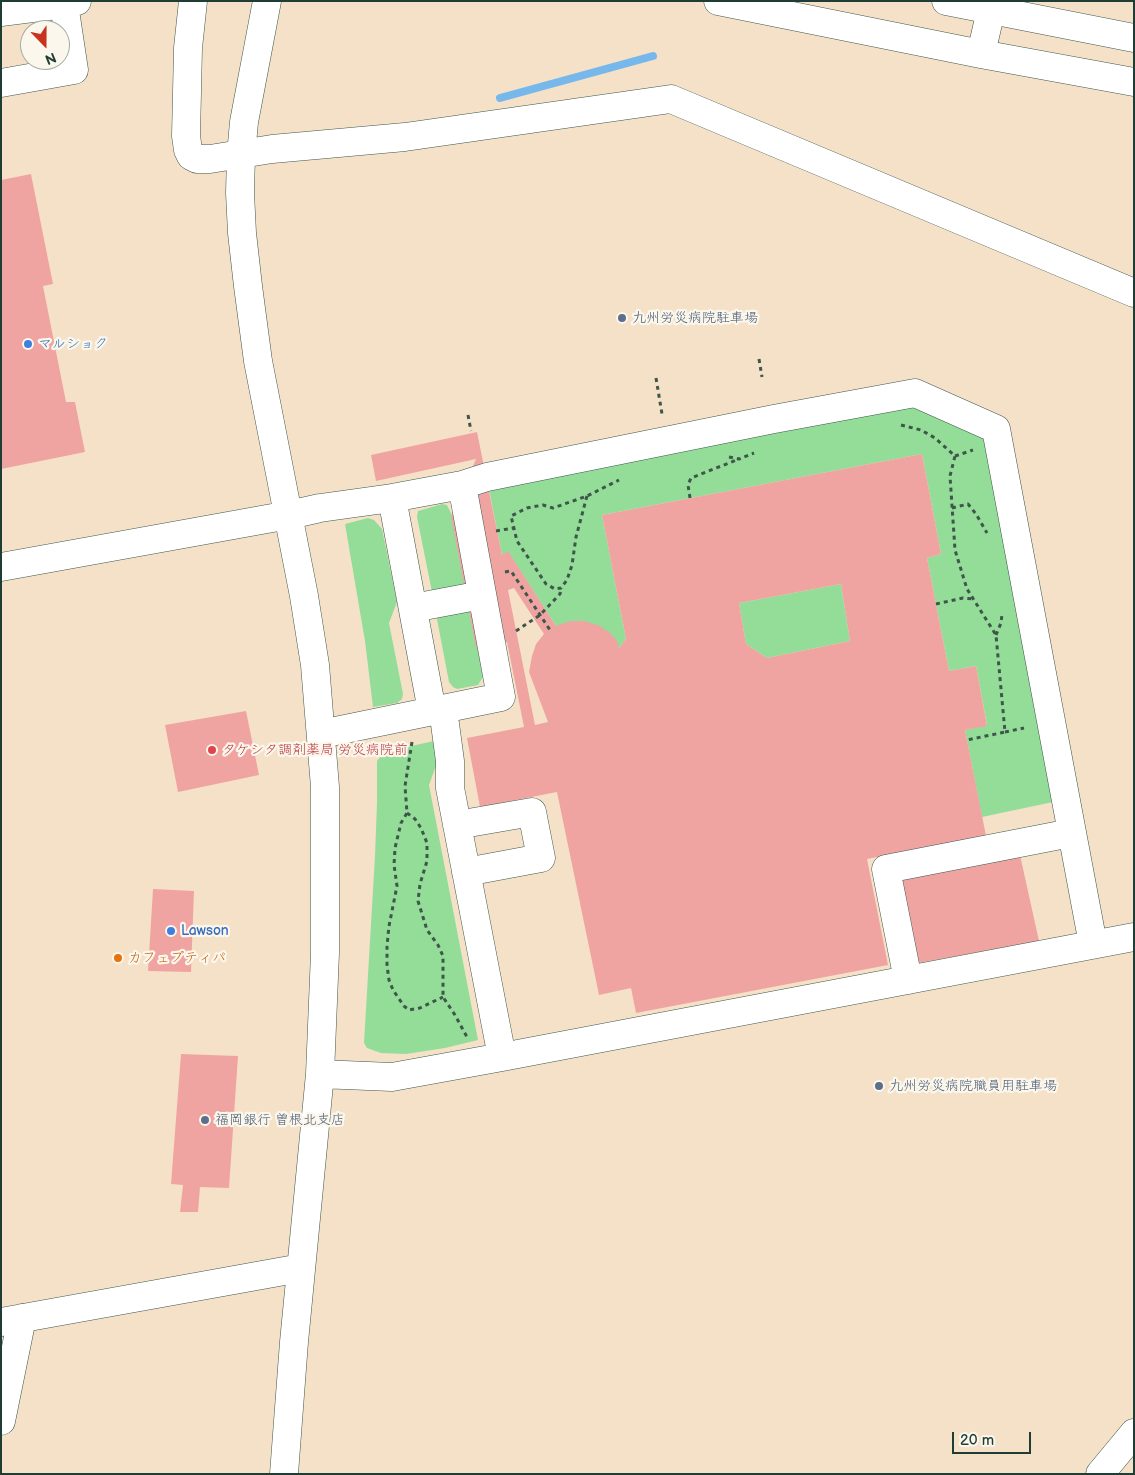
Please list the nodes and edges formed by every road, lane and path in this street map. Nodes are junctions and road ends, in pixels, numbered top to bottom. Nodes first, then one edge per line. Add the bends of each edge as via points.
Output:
1 (193, 1) edge
2 (267, 1) edge
3 (718, 1) edge
4 (946, 1) edge
5 (71, 3) edge
6 (992, 6) edge
7 (1, 12) edge
8 (1134, 38) edge
9 (981, 54) junction
10 (1134, 82) edge
11 (1, 84) edge
12 (241, 155) junction
13 (1134, 293) edge
14 (759, 359) dead end
15 (762, 377) dead end
16 (656, 378) dead end
17 (660, 396) dead end
18 (468, 415) dead end
19 (898, 425) dead end
20 (471, 430) dead end
21 (762, 450) dead end
22 (726, 457) dead end
23 (739, 458) junction
24 (623, 478) dead end
25 (462, 485) junction
26 (587, 496) junction
27 (392, 498) junction
28 (690, 498) dead end
29 (952, 508) junction
30 (288, 515) junction
31 (513, 528) junction
32 (492, 532) dead end
33 (988, 537) dead end
34 (1, 567) edge
35 (500, 572) dead end
36 (561, 588) junction
37 (482, 595) junction
38 (974, 599) junction
39 (936, 604) dead end
40 (1003, 606) dead end
41 (413, 608) junction
42 (540, 615) junction
43 (550, 630) dead end
44 (512, 635) dead end
45 (996, 636) junction
46 (437, 710) junction
47 (1030, 727) dead end
48 (1005, 732) junction
49 (320, 734) junction
50 (412, 739) dead end
51 (967, 740) dead end
52 (407, 813) junction
53 (457, 825) junction
54 (1071, 833) junction
55 (466, 872) junction
56 (1134, 937) edge
57 (1092, 944) junction
58 (908, 980) junction
59 (443, 997) junction
60 (468, 1040) dead end
61 (502, 1058) junction
62 (320, 1074) junction
63 (301, 1268) junction
64 (12, 1320) edge
65 (1, 1421) edge
66 (1134, 1433) edge
67 (284, 1474) edge
68 (1100, 1474) edge

1 - 12 street via 188,48 188,150 197,160
2 - 12 street via 244,122
3 - 9 street
4 - 6 street
5 - 7 street
5 - 11 street via 74,70
6 - 8 street
6 - 9 street
9 - 10 street
12 - 13 street via 272,149 405,137 671,99
12 - 30 street via 240,193 248,286 262,387
14 - 15 path
16 - 17 path
18 - 20 path
19 - 29 path via 921,430 955,456 950,476
21 - 23 path
22 - 23 path
23 - 28 path via 690,478
24 - 26 path
25 - 27 street
25 - 37 street
25 - 54 street via 486,477 915,393 996,429
26 - 31 path via 553,508 543,505 527,508 511,516
26 - 36 path via 572,565
27 - 30 street
27 - 41 street
29 - 33 path via 968,504
29 - 38 path via 954,550 967,589
30 - 34 street
30 - 49 street via 315,665
31 - 32 path
31 - 36 path via 517,542 546,584 555,589
35 - 42 path via 511,571
36 - 42 path via 560,594
37 - 41 street
37 - 46 street via 501,698
38 - 39 path
38 - 45 path
40 - 45 path
41 - 46 street
42 - 43 path
42 - 44 path
45 - 48 path
46 - 49 street
46 - 53 street via 450,761 450,788
47 - 48 path
48 - 51 path
49 - 62 street via 325,787 325,953
50 - 52 path via 405,786
52 - 59 path via 421,828 427,843 428,860 418,901 428,930 443,956
52 - 59 path via 401,823 394,865 397,886 387,946 389,980 409,1010
53 - 55 street
53 - 55 street via 532,812 540,858
54 - 57 street
54 - 58 street via 886,869
55 - 61 street
56 - 57 street
57 - 58 street
58 - 61 street
59 - 60 path
61 - 62 street via 392,1077
62 - 63 street
63 - 64 street
63 - 67 street
64 - 65 street
66 - 68 street

